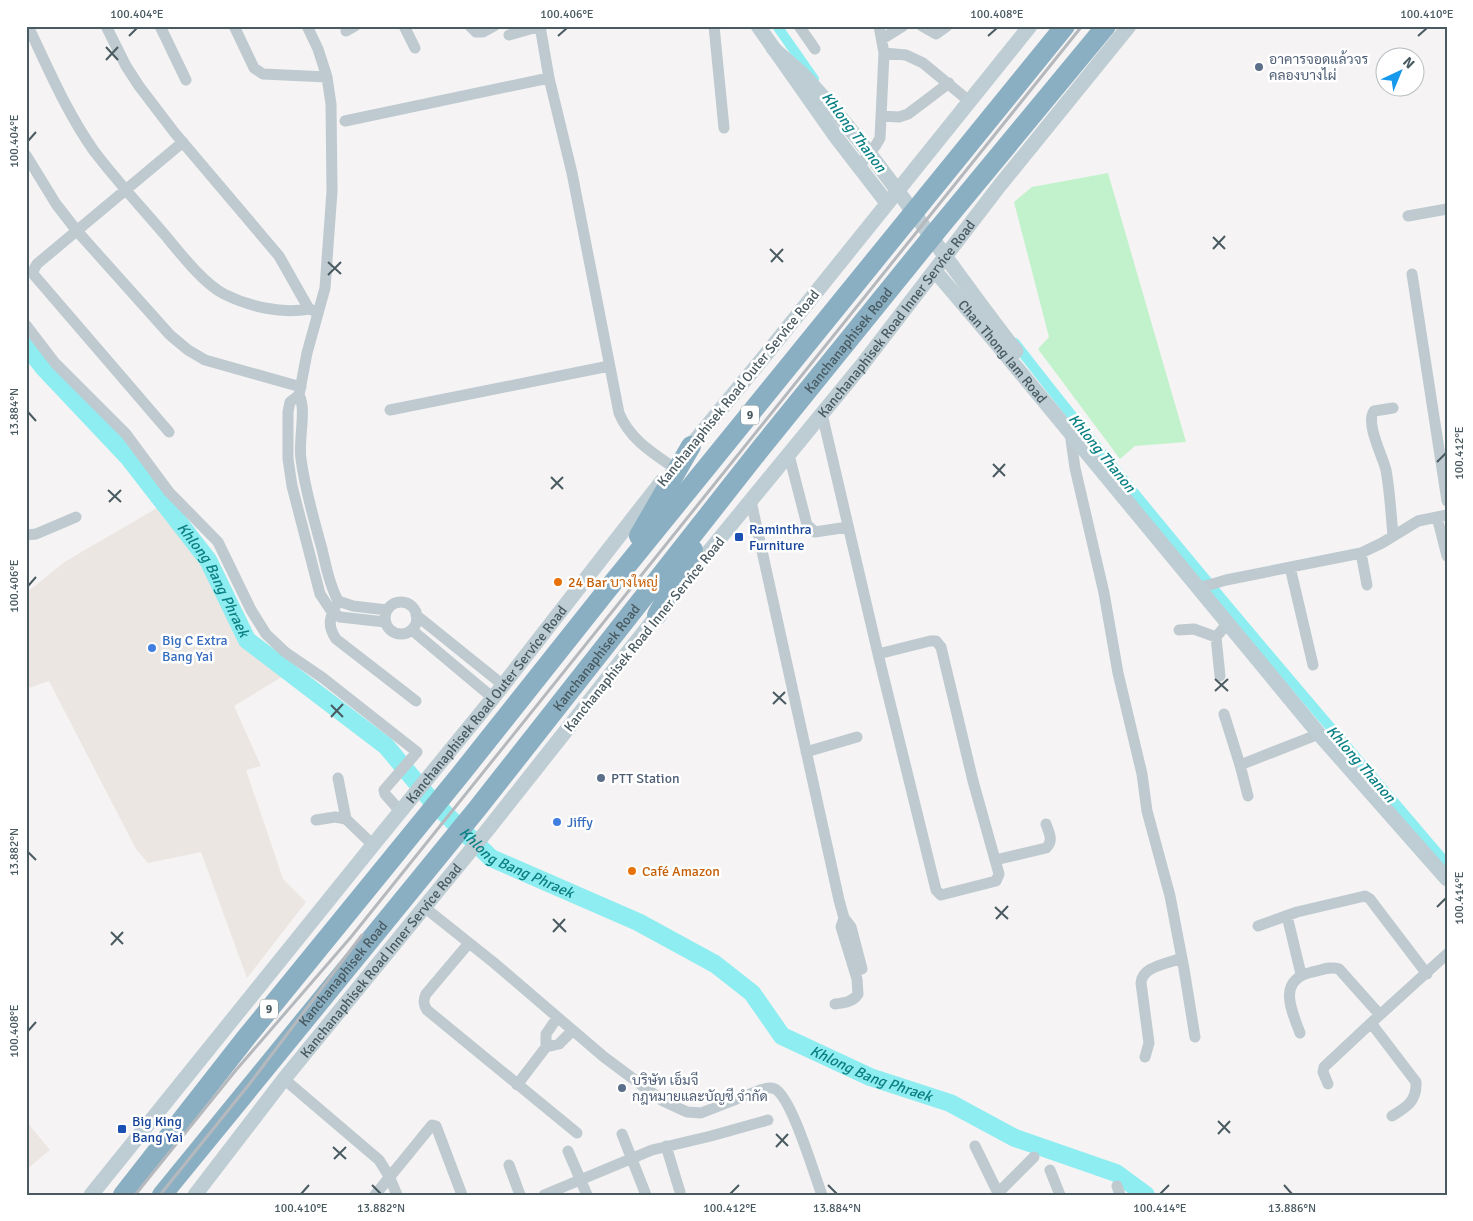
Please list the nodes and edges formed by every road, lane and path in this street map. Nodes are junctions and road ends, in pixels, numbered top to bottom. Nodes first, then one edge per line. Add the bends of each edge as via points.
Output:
1 (28, 26) edge
2 (106, 26) edge
3 (160, 26) edge
4 (234, 26) edge
5 (307, 26) edge
6 (404, 26) edge
7 (470, 26) edge
8 (494, 26) edge
9 (540, 26) edge
10 (714, 26) edge
11 (758, 26) edge
12 (799, 26) edge
13 (879, 26) edge
14 (903, 26) edge
15 (922, 26) edge
16 (947, 26) edge
17 (1030, 26) edge
18 (1065, 26) edge
19 (1106, 26) edge
20 (1129, 26) edge
21 (509, 35) dead end
22 (882, 40) junction
23 (415, 48) dead end
24 (773, 48) junction
25 (815, 49) dead end
26 (884, 53) junction
27 (327, 77) junction
28 (549, 78) junction
29 (186, 80) dead end
30 (948, 83) junction
31 (969, 101) junction
32 (881, 116) junction
33 (345, 121) dead end
34 (724, 128) dead end
35 (183, 142) junction
36 (26, 155) edge
37 (859, 166) junction
38 (126, 190) junction
39 (887, 203) junction
40 (1447, 209) edge
41 (1408, 216) dead end
42 (77, 231) junction
43 (935, 271) junction
44 (1412, 274) dead end
45 (314, 310) junction
46 (26, 325) edge
47 (609, 366) junction
48 (300, 391) junction
49 (1394, 408) dead end
50 (390, 410) dead end
51 (822, 414) junction
52 (1065, 427) junction
53 (169, 432) dead end
54 (691, 446) junction
55 (789, 455) junction
56 (673, 467) junction
57 (723, 495) junction
58 (751, 501) junction
59 (1447, 501) edge
60 (1442, 516) edge
61 (76, 517) dead end
62 (848, 527) junction
63 (26, 535) edge
64 (1394, 536) junction
65 (1360, 553) junction
66 (1447, 556) edge
67 (1290, 567) junction
68 (1367, 586) dead end
69 (1203, 587) junction
70 (608, 590) junction
71 (338, 600) junction
72 (387, 610) junction
73 (332, 612) junction
74 (416, 615) junction
75 (657, 615) junction
76 (385, 622) junction
77 (1227, 624) junction
78 (412, 630) junction
79 (1179, 630) dead end
80 (1216, 637) junction
81 (878, 654) junction
82 (1313, 665) dead end
83 (1220, 676) dead end
84 (503, 685) junction
85 (493, 698) junction
86 (416, 701) dead end
87 (1224, 714) dead end
88 (1319, 734) junction
89 (857, 737) dead end
90 (806, 752) junction
91 (1240, 765) junction
92 (338, 778) dead end
93 (1248, 796) dead end
94 (403, 808) junction
95 (346, 819) junction
96 (316, 820) dead end
97 (1046, 824) dead end
98 (373, 845) junction
99 (996, 860) junction
100 (1447, 879) edge
101 (424, 907) junction
102 (1287, 916) junction
103 (844, 918) junction
104 (1258, 926) dead end
105 (469, 943) junction
106 (1447, 954) edge
107 (1181, 958) junction
108 (862, 970) dead end
109 (1301, 974) junction
110 (1427, 974) junction
111 (835, 1004) dead end
112 (1380, 1015) junction
113 (557, 1018) junction
114 (1371, 1024) junction
115 (572, 1031) junction
116 (1300, 1033) dead end
117 (1195, 1037) dead end
118 (546, 1048) junction
119 (1145, 1057) dead end
120 (284, 1079) junction
121 (516, 1084) junction
122 (1328, 1084) dead end
123 (1392, 1116) dead end
124 (768, 1120) dead end
125 (576, 1133) dead end
126 (622, 1134) dead end
127 (666, 1146) junction
128 (975, 1146) dead end
129 (568, 1151) dead end
130 (1034, 1157) dead end
131 (632, 1159) junction
132 (509, 1166) dead end
133 (1050, 1170) dead end
134 (390, 1176) junction
135 (581, 1178) junction
136 (680, 1192) dead end
137 (998, 1194) edge
138 (92, 1195) edge
139 (123, 1195) edge
140 (162, 1195) edge
141 (195, 1195) edge
142 (374, 1195) edge
143 (397, 1195) edge
144 (462, 1195) edge
145 (520, 1195) edge
146 (544, 1195) edge
147 (587, 1195) edge
148 (646, 1195) edge
149 (822, 1195) edge
150 (1060, 1195) edge

1 - 38 street via 93,150
2 - 35 street via 139,86
3 - 29 street
4 - 27 street via 258,72
5 - 27 street
6 - 23 street
7 - 8 street via 476,32 483,32
9 - 21 street
9 - 28 street
10 - 34 street
11 - 24 main road
12 - 25 street
13 - 22 street
14 - 22 street
15 - 16 street via 936,34
17 - 31 main road, Kanchanaphisek Road Outer Service Road
18 - 70 highway, 9
19 - 57 highway, Kanchanaphisek Road / 9
20 - 43 main road, Kanchanaphisek Road Inner Service Road
22 - 26 street
24 - 37 main road
24 - 52 main road via 806,78 870,155 1044,387
26 - 30 street via 914,58
26 - 32 street
27 - 45 street via 331,104 332,191 325,288
28 - 33 street
28 - 47 street via 572,174
30 - 31 street
30 - 32 street via 908,114
31 - 39 main road, Kanchanaphisek Road Outer Service Road
32 - 37 street via 880,138
35 - 38 street
35 - 45 street via 278,256
36 - 42 street
37 - 39 main road
38 - 42 street
38 - 45 street via 190,265 224,294 280,311
39 - 54 main road, Kanchanaphisek Road Outer Service Road
40 - 41 street
42 - 48 street via 146,310 188,350 205,360
42 - 53 street via 37,264 34,275
43 - 51 main road, Kanchanaphisek Road Inner Service Road
43 - 52 main road, Chan Thong Iam Road
44 - 59 street
45 - 48 street
46 - 94 street via 55,363 126,434 169,492 218,542 266,634 416,752 384,790
47 - 50 street
47 - 56 street via 624,425 630,434
48 - 71 street via 303,401 300,459 318,538
48 - 73 street via 290,402 288,412 288,459 320,594
49 - 64 street via 1374,411 1371,417 1385,468
51 - 55 main road, Kanchanaphisek Road Inner Service Road
51 - 62 street
52 - 69 main road
52 - 107 street via 1104,593 1147,811 1170,896
54 - 56 main road, Kanchanaphisek Road Outer Service Road
54 - 70 highway
55 - 58 main road, Kanchanaphisek Road Inner Service Road
55 - 62 street via 807,525 815,532
56 - 84 main road, Kanchanaphisek Road Outer Service Road
57 - 75 highway
57 - 140 highway, Kanchanaphisek Road / 9 via 477,809
58 - 75 main road, Kanchanaphisek Road Inner Service Road
58 - 90 street
60 - 64 street via 1418,521
60 - 66 street
61 - 63 street
62 - 81 street
64 - 65 street
65 - 67 street
65 - 68 street
67 - 69 street
67 - 82 street
69 - 77 main road
70 - 139 highway, 9 via 245,1038
71 - 72 street via 353,606
71 - 73 street
72 - 74 street via 397,603 405,603
72 - 76 street
73 - 76 street via 340,617
73 - 86 street via 329,623 336,638
74 - 78 street
74 - 84 street
75 - 101 main road, Kanchanaphisek Road Inner Service Road
76 - 78 street via 396,634
77 - 80 street
77 - 88 main road
78 - 85 street
79 - 80 street via 1194,629
80 - 83 street
81 - 99 street via 930,641 936,641 941,647 973,781
81 - 99 street via 938,894 996,881 999,874
84 - 85 main road, Kanchanaphisek Road Outer Service Road
85 - 94 main road, Kanchanaphisek Road Outer Service Road
87 - 91 street
88 - 91 street
88 - 100 main road
89 - 90 street
90 - 103 street
91 - 93 street
92 - 95 street
94 - 98 main road, Kanchanaphisek Road Outer Service Road
95 - 96 street
95 - 98 street
97 - 99 street via 1051,840 1046,848
98 - 138 main road, Kanchanaphisek Road Outer Service Road
101 - 105 street
101 - 120 main road, Kanchanaphisek Road Inner Service Road
102 - 104 street
102 - 109 street
102 - 110 street via 1365,896
103 - 108 street via 851,927
103 - 111 street via 841,927 857,979 858,994 851,1001
105 - 113 street
105 - 121 street via 426,994 424,1005
106 - 110 street
107 - 117 street
107 - 119 street via 1141,976 1149,1043
109 - 112 street via 1333,967 1339,969
109 - 116 street via 1291,988 1289,1002
110 - 112 street
112 - 114 street
113 - 115 street
113 - 118 street via 546,1034
114 - 122 street via 1324,1067
114 - 123 street via 1416,1082 1417,1091 1409,1106
115 - 118 street via 559,1044
115 - 149 street via 662,1101 688,1112 701,1113 770,1087 777,1090 797,1125
118 - 121 street
120 - 134 street via 379,1160
120 - 141 main road, Kanchanaphisek Road Inner Service Road
121 - 125 street
124 - 127 street
126 - 131 street
127 - 131 street
127 - 136 street
128 - 137 street
129 - 135 street
130 - 137 street
131 - 135 street
131 - 148 street
132 - 145 street
133 - 150 street
134 - 142 street
134 - 143 street
134 - 144 street via 434,1125
135 - 146 street
135 - 147 street

